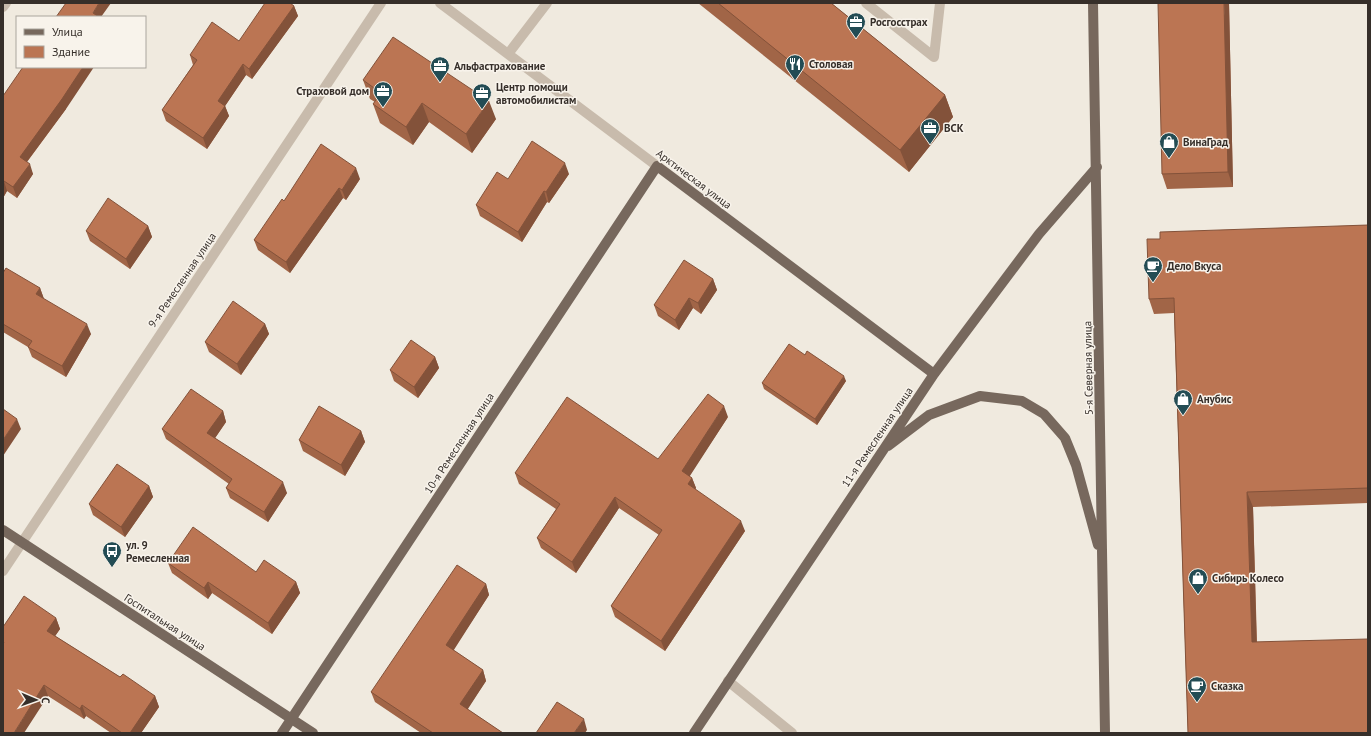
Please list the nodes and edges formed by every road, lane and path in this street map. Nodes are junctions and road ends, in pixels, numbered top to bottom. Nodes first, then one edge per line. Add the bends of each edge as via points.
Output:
1 (6, 3) edge
2 (381, 3) edge
3 (440, 3) edge
4 (546, 3) edge
5 (866, 3) edge
6 (940, 3) edge
7 (1093, 3) edge
8 (3, 7) edge
9 (508, 54) junction
10 (657, 166) junction
11 (1097, 167) junction
12 (934, 374) junction
13 (882, 451) junction
14 (3, 530) edge
15 (21, 543) junction
16 (1102, 560) junction
17 (3, 571) edge
18 (728, 681) junction
19 (292, 718) junction
20 (282, 733) edge
21 (313, 733) edge
22 (694, 733) edge
23 (792, 733) edge
24 (1104, 733) edge

1 - 8 street
2 - 15 street, 9-я Ремесленная улица
3 - 9 street, Арктическая улица
4 - 9 street
5 - 6 street via 934,57
7 - 11 main road, 5-я Северная улица
9 - 10 street, Арктическая улица
10 - 12 main road, Арктическая улица
10 - 19 main road, 10-я Ремесленная улица
11 - 12 main road, 11-я Ремесленная улица via 1039,234
11 - 16 main road, 5-я Северная улица
12 - 13 main road, 11-я Ремесленная улица
13 - 16 main road via 929,415 959,403 980,396 1022,401 1044,414 1065,438 1076,465
13 - 18 main road, 11-я Ремесленная улица
14 - 15 main road, Госпитальная улица
15 - 17 street, 9-я Ремесленная улица
15 - 19 main road, Госпитальная улица
16 - 24 main road, 5-я Северная улица
18 - 22 main road, 11-я Ремесленная улица
18 - 23 street
19 - 20 main road, 10-я Ремесленная улица
19 - 21 main road, Госпитальная улица

